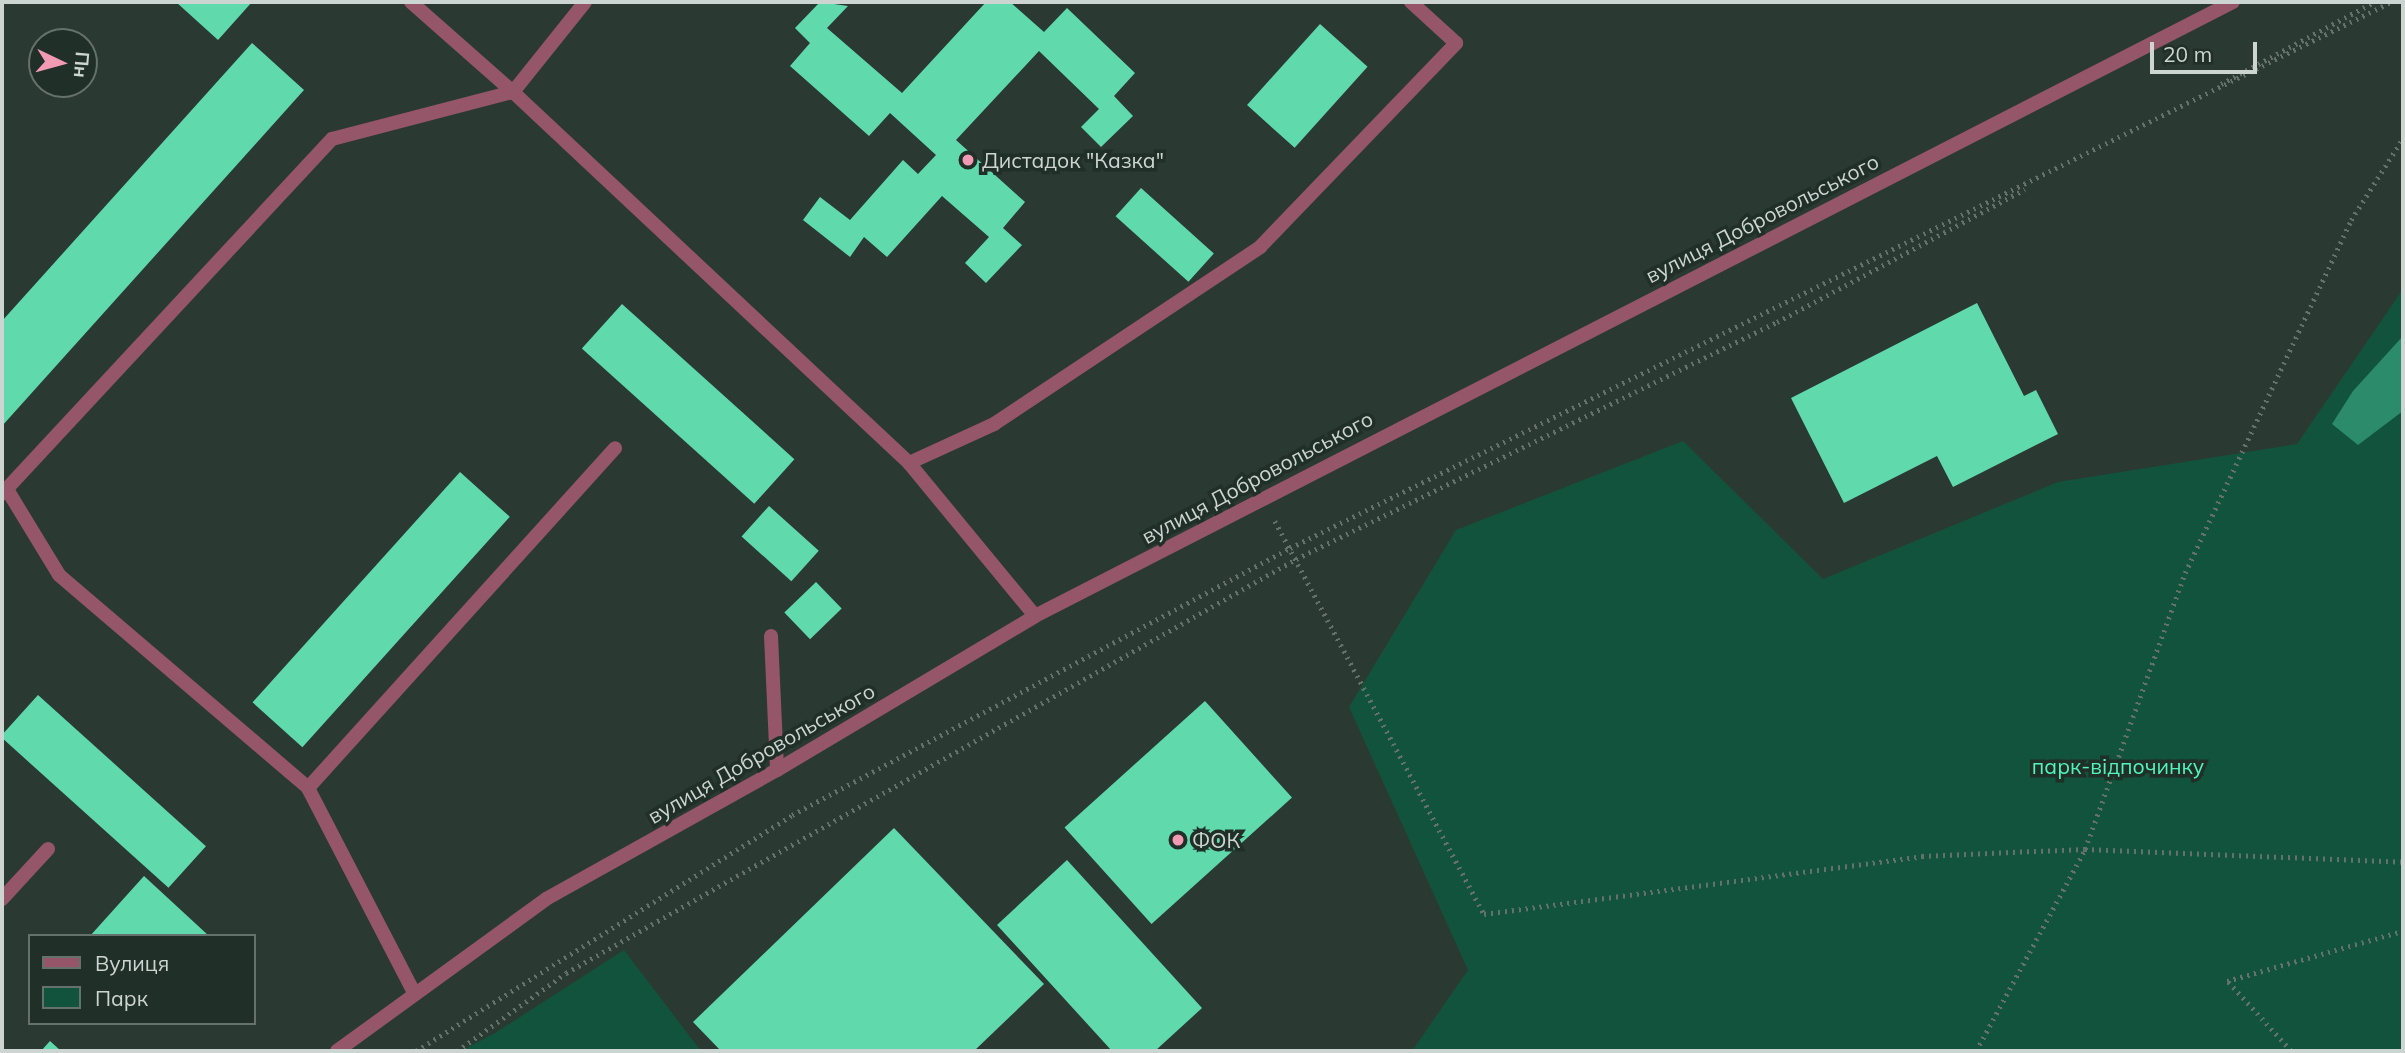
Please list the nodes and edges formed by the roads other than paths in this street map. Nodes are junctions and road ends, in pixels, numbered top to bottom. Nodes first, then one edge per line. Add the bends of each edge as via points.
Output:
1 (411, 2) edge
2 (585, 2) edge
3 (1411, 2) edge
4 (2233, 2) edge
5 (513, 92) junction
6 (615, 448) dead end
7 (909, 463) junction
8 (5, 493) edge
9 (1035, 616) junction
10 (771, 636) dead end
11 (777, 770) junction
12 (308, 788) junction
13 (48, 849) dead end
14 (2, 899) edge
15 (415, 994) junction
16 (337, 1051) edge

1 - 5 street
2 - 5 street
3 - 7 street via 1456,43 1260,247 994,424
4 - 9 street, вулиця Добровольського
5 - 7 street
5 - 8 street via 332,139
6 - 12 street
7 - 9 street
8 - 12 street via 59,575
9 - 11 street, вулиця Добровольського
10 - 11 street
11 - 15 street, вулиця Добровольського via 546,899
12 - 15 street
13 - 14 street
15 - 16 street, вулиця Добровольського

